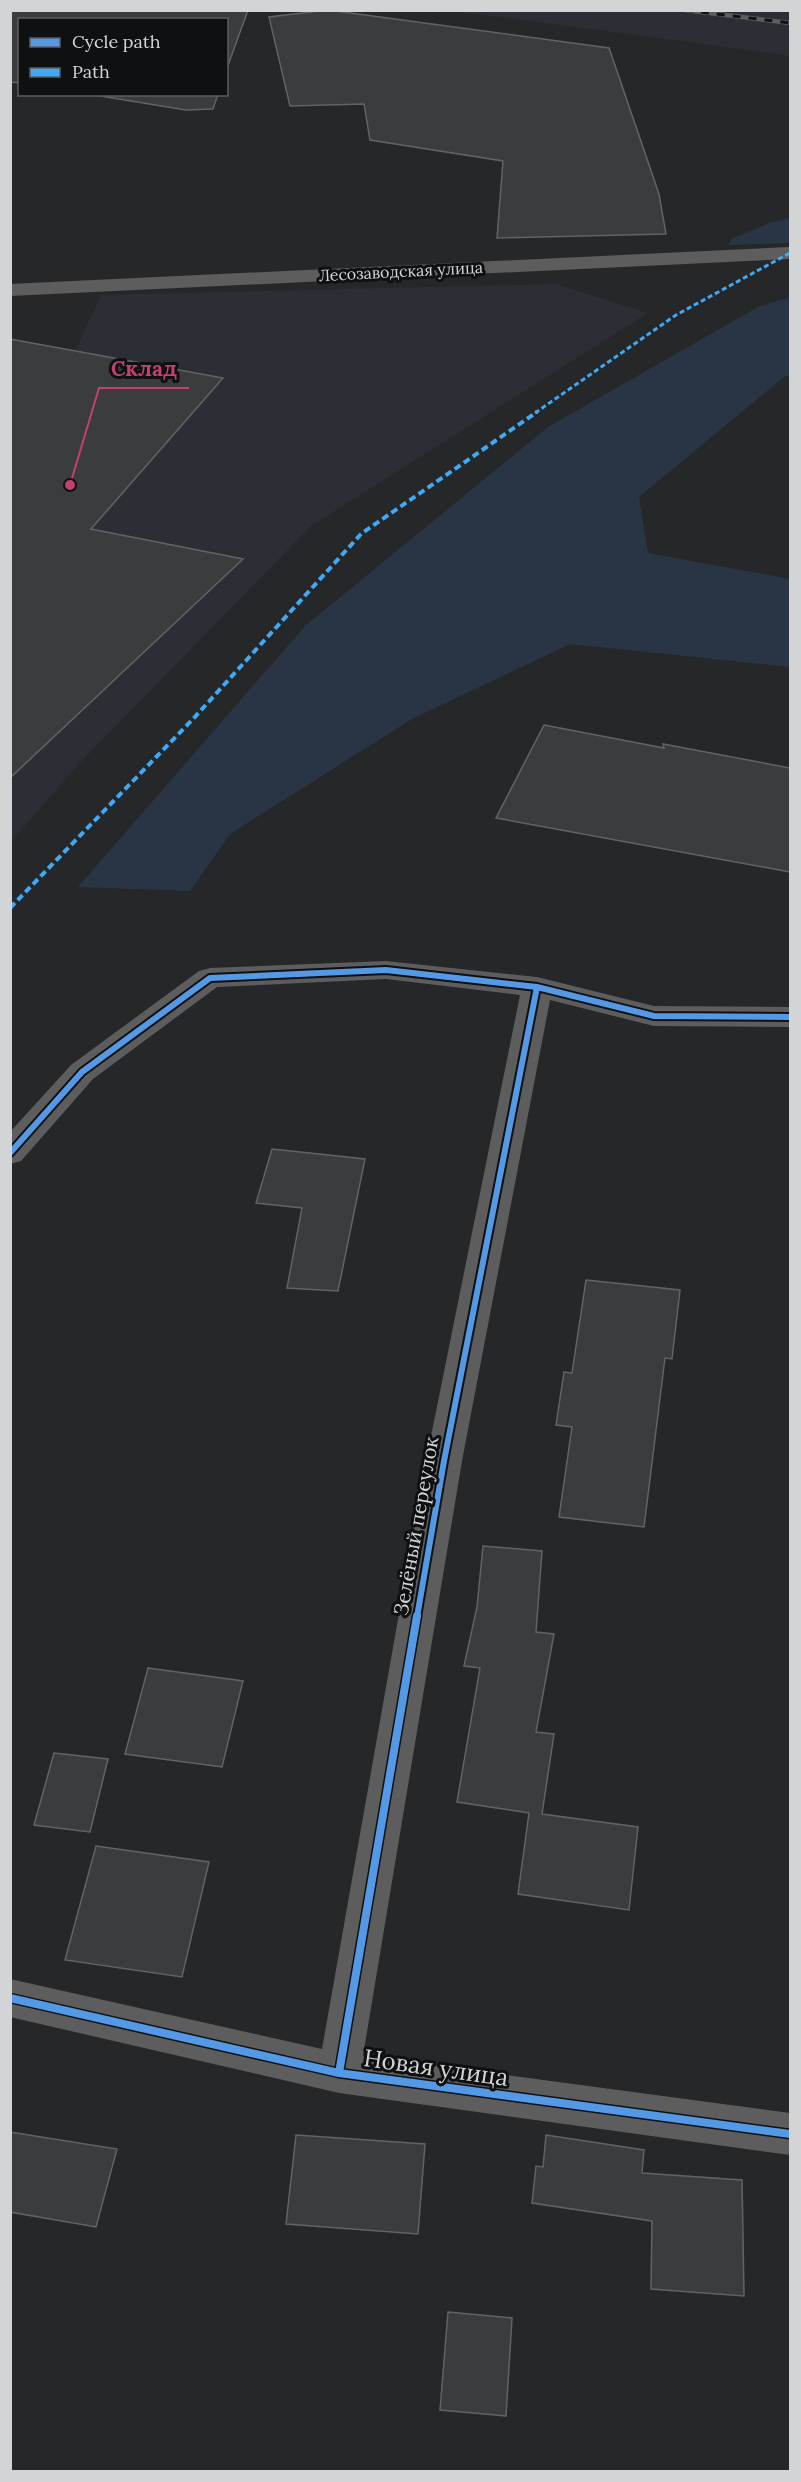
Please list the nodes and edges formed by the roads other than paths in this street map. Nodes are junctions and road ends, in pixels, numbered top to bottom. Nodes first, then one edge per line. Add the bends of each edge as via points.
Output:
1 (790, 253) edge
2 (10, 290) edge
3 (537, 987) junction
4 (790, 1017) edge
5 (10, 1153) edge
6 (10, 1998) edge
7 (339, 2073) junction
8 (790, 2134) edge

1 - 2 street, Лесозаводская улица
3 - 4 street via 654,1016
3 - 5 street via 386,970 210,978 82,1072
3 - 7 street, Зелёный переулок via 444,1461
6 - 7 street, Новая улица
7 - 8 street, Новая улица

